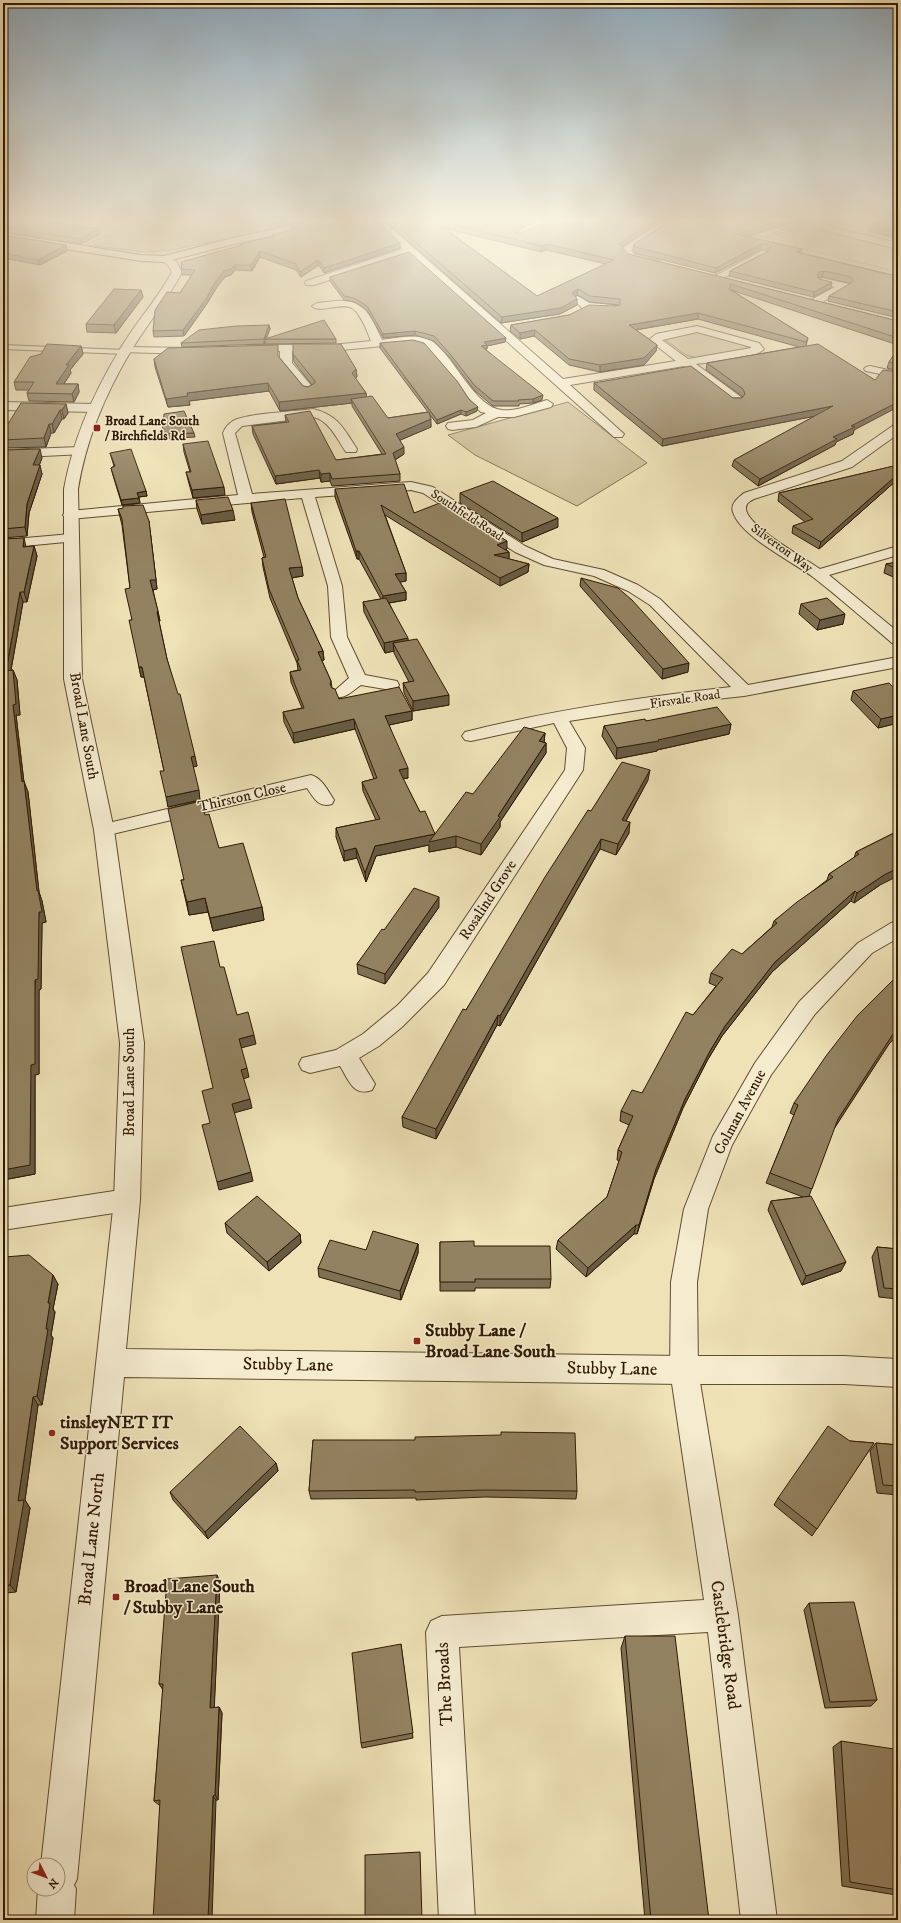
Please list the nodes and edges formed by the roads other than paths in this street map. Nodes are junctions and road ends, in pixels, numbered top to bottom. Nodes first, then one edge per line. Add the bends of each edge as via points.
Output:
1 (153, 311) edge
2 (360, 311) edge
3 (480, 311) edge
4 (576, 311) edge
5 (574, 314) edge
6 (514, 326) edge
7 (500, 328) junction
8 (378, 343) junction
9 (3, 347) edge
10 (237, 349) edge
11 (286, 349) junction
12 (125, 351) junction
13 (200, 351) edge
14 (686, 362) junction
15 (867, 368) dead end
16 (898, 375) edge
17 (561, 383) junction
18 (309, 390) edge
19 (738, 395) edge
20 (547, 404) dead end
21 (3, 406) edge
22 (94, 408) junction
23 (497, 413) junction
24 (452, 426) dead end
25 (898, 428) edge
26 (618, 434) dead end
27 (351, 449) dead end
28 (79, 451) junction
29 (3, 454) edge
30 (307, 493) junction
31 (246, 498) junction
32 (70, 515) junction
33 (71, 538) junction
34 (3, 544) edge
35 (898, 550) edge
36 (818, 574) junction
37 (898, 640) edge
38 (898, 662) edge
39 (358, 679) junction
40 (391, 685) dead end
41 (744, 691) junction
42 (340, 693) dead end
43 (559, 717) junction
44 (472, 736) dead end
45 (325, 800) dead end
46 (104, 830) junction
47 (898, 928) edge
48 (345, 1055) junction
49 (310, 1064) dead end
50 (364, 1084) dead end
51 (127, 1200) junction
52 (3, 1219) edge
53 (110, 1363) junction
54 (684, 1370) junction
55 (898, 1373) edge
56 (722, 1615) junction
57 (60, 1857) edge
58 (56, 1897) edge
59 (55, 1920) edge
60 (457, 1920) edge
61 (759, 1920) edge

1 - 12 street, Broad Lane South
2 - 8 street
3 - 7 street
4 - 5 street
6 - 7 street
7 - 17 street
8 - 11 street
8 - 23 street via 414,340 429,344 474,400 485,409
9 - 12 lane
10 - 11 street
11 - 18 street via 286,362
12 - 13 street
12 - 22 street, Broad Lane South
14 - 14 street via 655,340 656,338 697,329 755,345 758,349
14 - 17 street
14 - 19 street via 725,392
15 - 16 street
17 - 26 street
20 - 23 street via 514,413
21 - 22 street
22 - 28 street, Broad Lane South
23 - 24 street via 476,423
25 - 36 street, Silverton Way via 846,464 749,496 740,502 738,508 741,516 751,527
27 - 31 street via 329,419 313,413 237,424 229,433
28 - 29 street
28 - 32 street, Broad Lane South via 72,481
30 - 31 street, Southfield Road
30 - 39 street via 335,586 340,637
30 - 41 street, Southfield Road via 411,486 428,490 520,549 549,562 599,574 639,591 655,602
31 - 32 street, Southfield Road
32 - 33 street, Broad Lane South
33 - 34 street
33 - 46 street, Broad Lane South via 73,679
35 - 36 street
36 - 37 street, Silverton Way
38 - 41 street, Firsvale Road
39 - 40 street
39 - 42 street
41 - 43 street, Firsvale Road
43 - 44 street, Firsvale Road
43 - 48 street, Rosalind Grove via 576,748 574,770 436,979 375,1037
45 - 46 street, Thirston Close via 311,781
46 - 51 street, Broad Lane South via 132,1043
47 - 54 street, Colman Avenue via 865,948 807,1008 763,1069 721,1142 696,1209 684,1282
48 - 49 street, Rosalind Grove
48 - 50 street
51 - 52 street
51 - 53 street, Broad Lane North
53 - 54 street, Stubby Lane
53 - 57 street, Broad Lane North
54 - 55 street, Stubby Lane via 844,1370
54 - 56 street, Castlebridge Road
56 - 60 street, The Broads via 442,1632
56 - 61 street, Castlebridge Road
58 - 59 street

